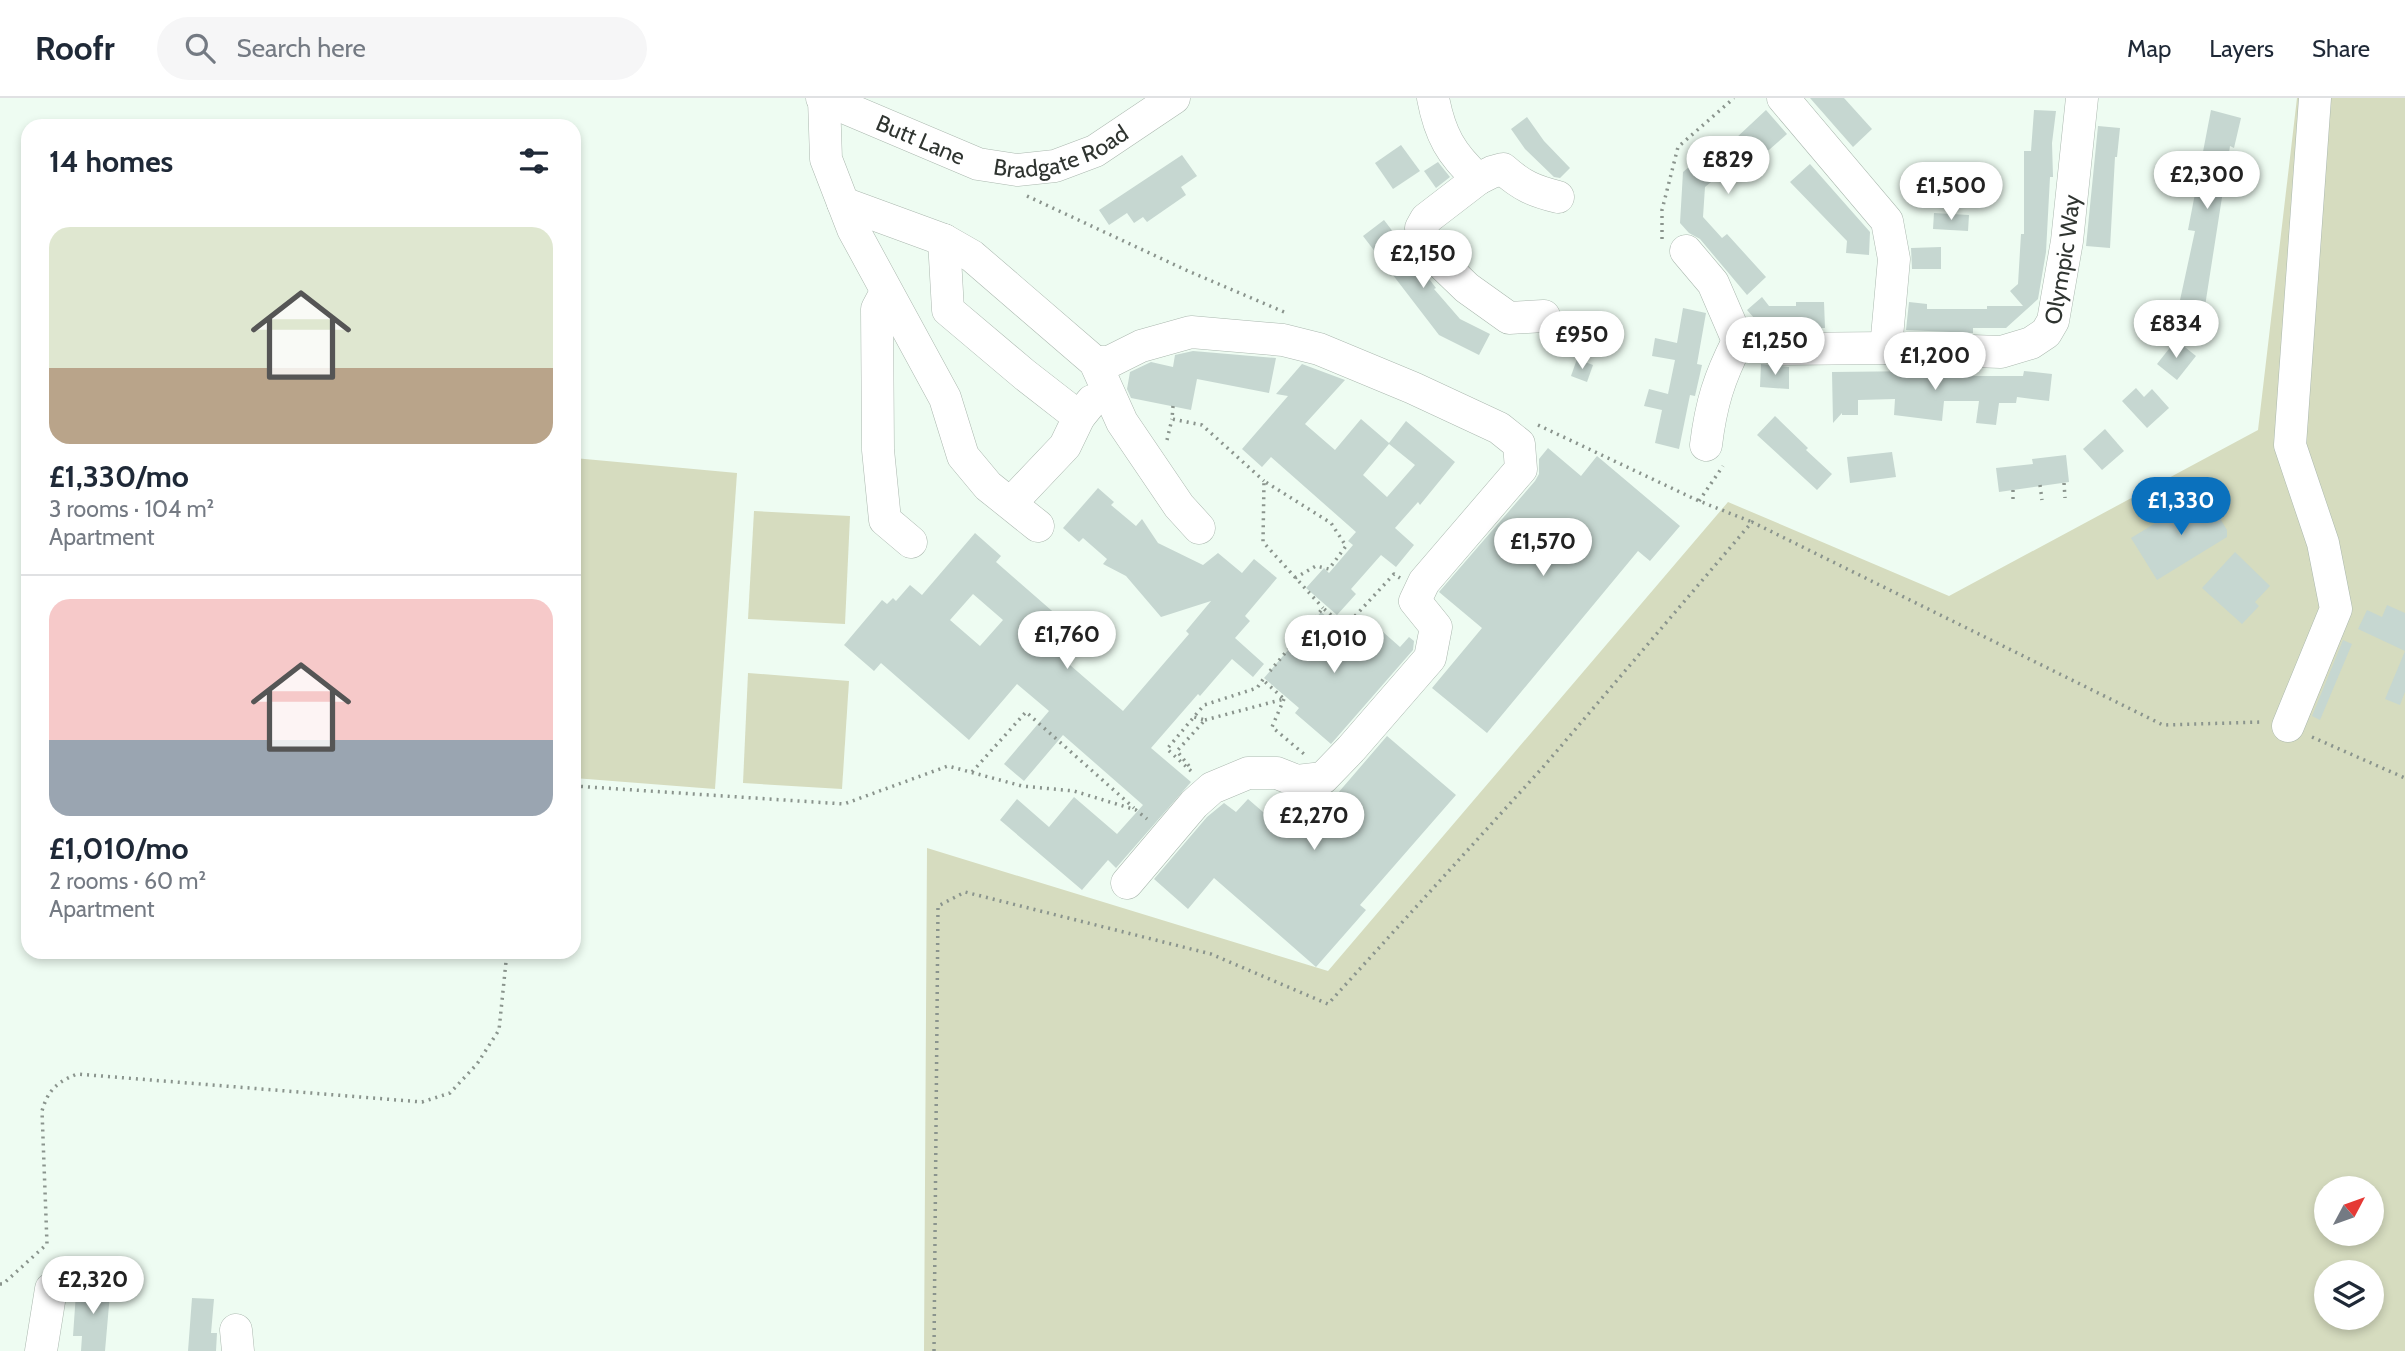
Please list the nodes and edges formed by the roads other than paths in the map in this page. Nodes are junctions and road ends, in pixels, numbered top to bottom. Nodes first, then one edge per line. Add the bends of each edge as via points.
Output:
1 (823, 98) edge
2 (1174, 98) edge
3 (1433, 98) edge
4 (1783, 98) edge
5 (2081, 98) edge
6 (2315, 98) edge
7 (978, 164) joint
8 (1478, 179) junction
9 (1558, 197) dead end
10 (843, 203) junction
11 (944, 240) junction
12 (1674, 250) road end
13 (886, 292) junction
14 (1544, 316) dead end
15 (1738, 341) junction
16 (1886, 348) junction
17 (1100, 374) junction
18 (1079, 416) junction
19 (1706, 445) dead end
20 (1011, 503) junction
21 (1038, 526) dead end
22 (1199, 528) dead end
23 (911, 542) dead end
24 (2288, 726) road end
25 (1127, 883) dead end
26 (51, 1289) dead end
27 (41, 1351) edge

1 - 7 street, Butt Lane
1 - 10 street via 826,159
2 - 7 street, Bradgate Road via 1095,152 1055,166 1017,170
3 - 8 street via 1441,134 1458,161
4 - 16 street via 1888,221 1894,259
5 - 16 street, Olympic Way via 2067,242 2053,321 2046,333 2001,352
6 - 24 street via 2290,445 2323,543 2336,609
8 - 9 street via 1503,169 1534,191
8 - 14 street via 1426,219 1421,228 1428,246 1467,288 1510,318
10 - 11 street
10 - 13 street
11 - 17 street via 991,271
11 - 18 street via 948,310
12 - 15 street via 1713,283
13 - 20 street via 945,398 963,456
13 - 23 street via 877,309 878,450 885,520
15 - 16 street, Olympic Way via 1781,349
15 - 19 street via 1711,405
17 - 18 street
17 - 22 street via 1122,422
17 - 25 street via 1109,362 1141,346 1191,332 1320,349 1499,428 1519,444 1521,469 1424,582 1416,601 1436,627 1430,657 1351,750 1323,778 1297,780 1276,773 1248,773 1212,788
18 - 20 street via 1065,446
20 - 21 street
26 - 27 street

